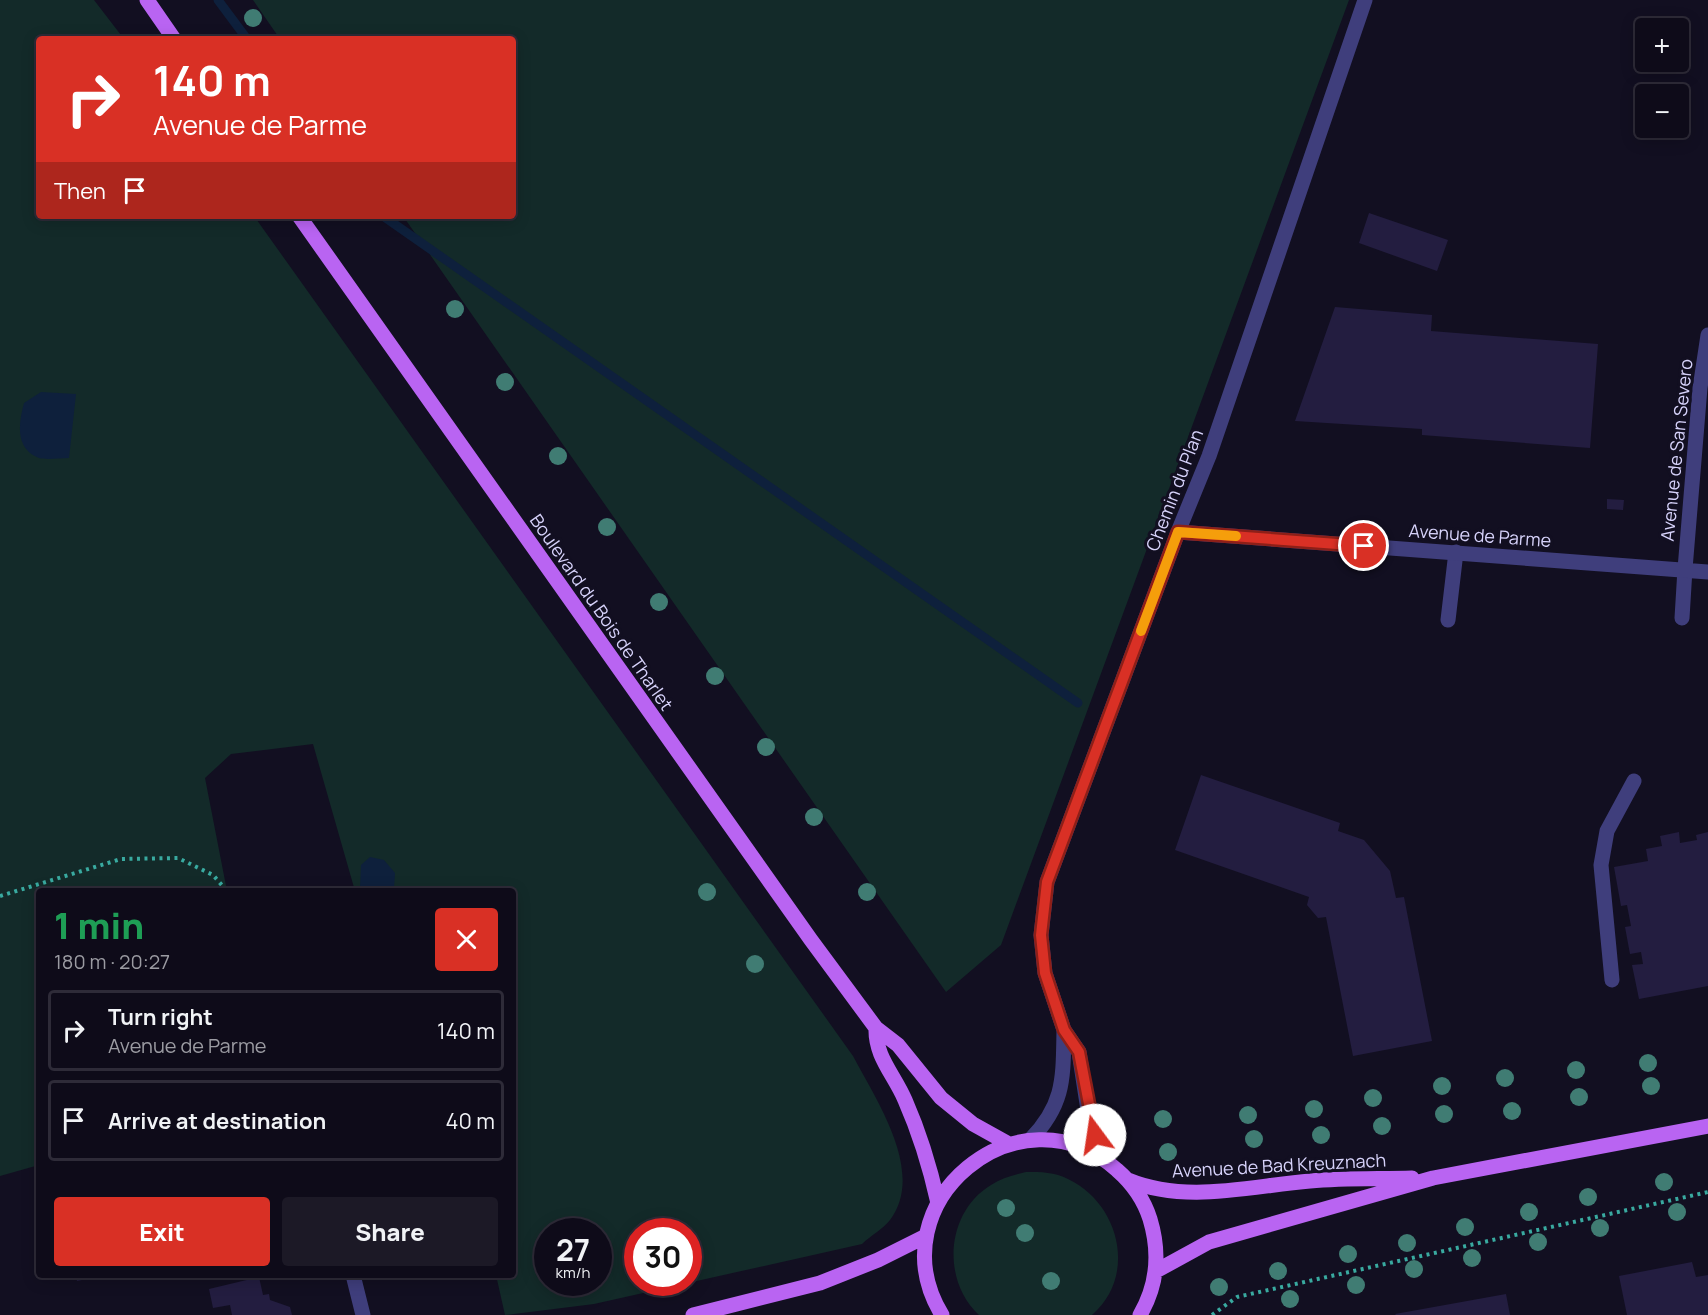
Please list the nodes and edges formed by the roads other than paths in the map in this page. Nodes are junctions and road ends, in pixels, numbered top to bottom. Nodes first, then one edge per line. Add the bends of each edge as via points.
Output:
1 (147, 0) edge
2 (1365, 0) edge
3 (172, 36) edge
4 (301, 219) edge
5 (1708, 335) edge
6 (1178, 532) junction
7 (1456, 552) junction
8 (1685, 569) junction
9 (1708, 572) edge
10 (1682, 618) dead end
11 (1448, 620) dead end
12 (1634, 781) dead end
13 (1612, 980) dead end
14 (876, 1028) junction
15 (1064, 1030) junction
16 (1708, 1126) edge
17 (1030, 1140) junction
18 (1009, 1144) junction
19 (1106, 1160) junction
20 (1433, 1178) junction
21 (1128, 1180) junction
22 (938, 1203) junction
23 (926, 1236) junction
24 (1156, 1271) junction
25 (354, 1278) edge
26 (363, 1315) edge
27 (693, 1315) edge
28 (942, 1315) edge
29 (1140, 1315) edge

1 - 3 main road
2 - 6 street, Chemin du Plan via 1209,456
4 - 14 main road, Boulevard du Bois de Tharlet
5 - 8 street, Avenue de San Severo
6 - 7 street, Avenue de Parme
6 - 15 street, Chemin du Plan via 1047,882 1041,935 1045,973
7 - 8 street, Avenue de Parme
7 - 11 street
8 - 9 street, Avenue de Parme
8 - 10 street, Avenue de San Severo
12 - 13 street via 1607,831 1601,865
14 - 18 main road, Boulevard du Bois de Tharlet via 898,1045 941,1098 973,1124
14 - 22 main road, Boulevard du Bois de Tharlet via 876,1045 904,1097 926,1152
15 - 17 street, Chemin du Plan via 1058,1102 1047,1122
15 - 19 street, Chemin du Plan via 1079,1052 1088,1110
16 - 20 main road, Avenue de Bad Kreuznach
17 - 18 main road
17 - 19 main road via 1065,1143
18 - 22 main road via 972,1162
19 - 21 main road
20 - 21 main road, Avenue de Bad Kreuznach via 1312,1180 1179,1193 1149,1189
20 - 24 main road, Avenue de Bad Kreuznach via 1209,1242
21 - 24 main road via 1146,1207 1156,1238
22 - 23 main road
23 - 27 main road via 820,1283
23 - 28 main road via 926,1269
24 - 29 main road via 1148,1302
25 - 26 street

